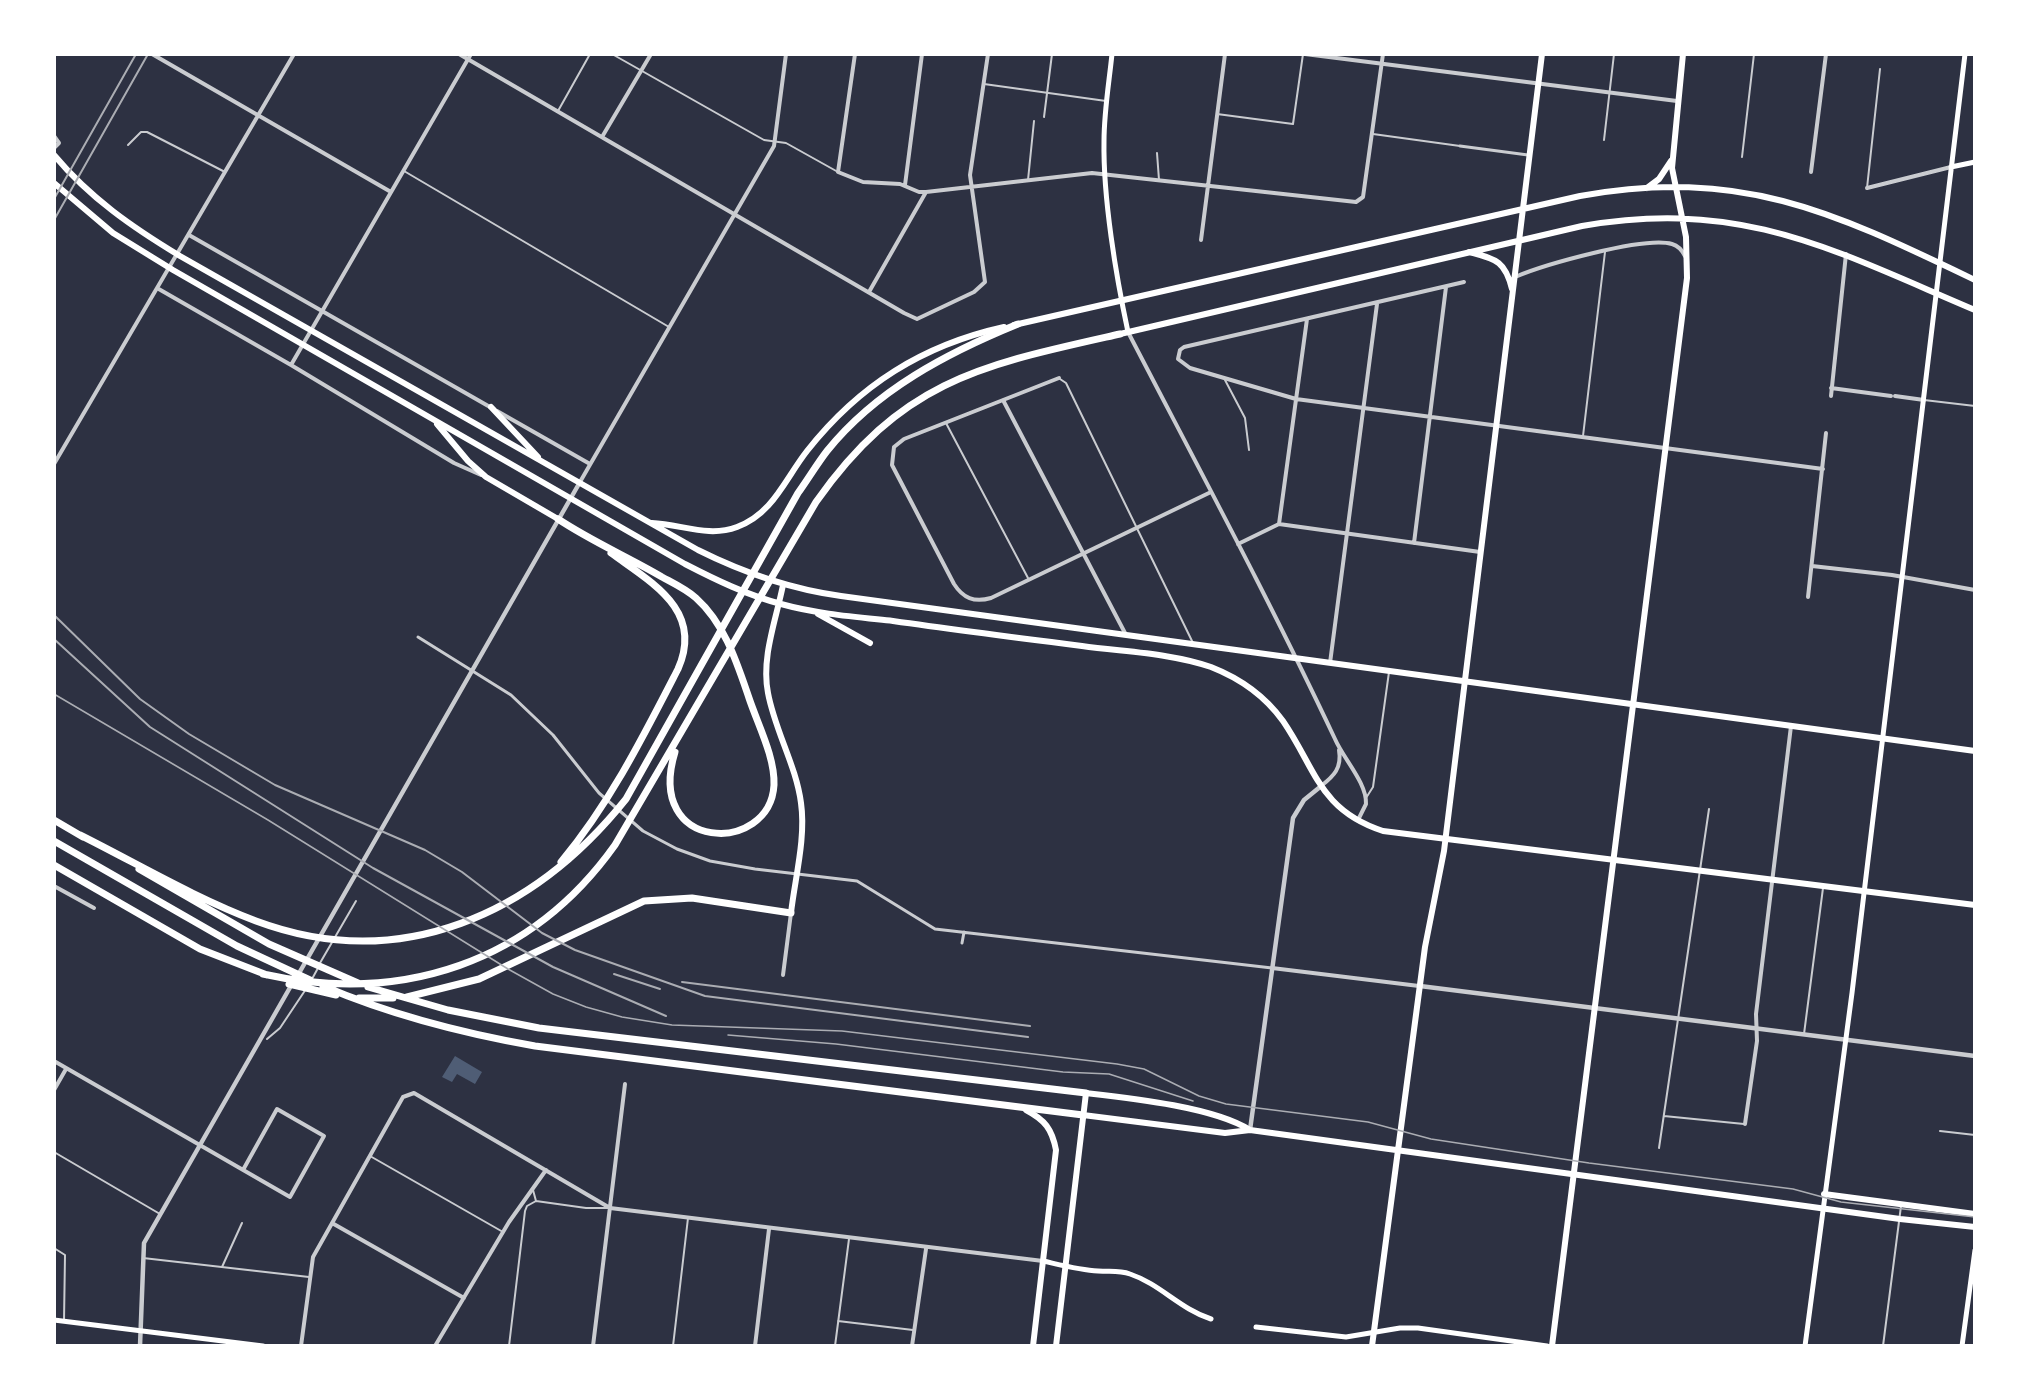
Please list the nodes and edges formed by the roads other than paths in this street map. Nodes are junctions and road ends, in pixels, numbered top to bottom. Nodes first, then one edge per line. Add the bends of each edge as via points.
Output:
1 (152, 54) edge
2 (294, 54) edge
3 (459, 54) edge
4 (471, 54) edge
5 (590, 54) edge
6 (612, 54) edge
7 (651, 54) edge
8 (786, 54) edge
9 (855, 54) edge
10 (922, 54) edge
11 (988, 54) edge
12 (1052, 54) edge
13 (1112, 54) edge
14 (1225, 54) edge
15 (1304, 54) edge
16 (1383, 54) edge
17 (1542, 54) edge
18 (1614, 54) edge
19 (1683, 54) edge
20 (1754, 54) edge
21 (1826, 54) edge
22 (1965, 54) edge
23 (468, 59) junction
24 (1381, 64) junction
25 (1880, 69) dead end
26 (641, 71) junction
27 (984, 84) junction
28 (1539, 84) junction
29 (1047, 92) junction
30 (1610, 92) junction
31 (1107, 101) junction
32 (1677, 101) junction
33 (558, 111) junction
34 (1218, 114) junction
35 (258, 115) junction
36 (1044, 117) dead end
37 (1034, 121) dead end
38 (1371, 134) junction
39 (54, 136) edge
40 (602, 137) junction
41 (1604, 140) dead end
42 (774, 142) junction
43 (128, 145) dead end
44 (1460, 146) joint
45 (54, 148) edge
46 (1157, 153) dead end
47 (54, 155) edge
48 (1530, 155) junction
49 (1742, 158) dead end
50 (1672, 160) junction
51 (1975, 162) edge
52 (1951, 167) junction
53 (404, 171) junction
54 (225, 172) junction
55 (838, 172) junction
56 (1811, 172) dead end
57 (1105, 174) junction
58 (1028, 180) junction
59 (1159, 180) junction
60 (54, 183) edge
61 (905, 185) junction
62 (973, 186) junction
63 (1209, 186) junction
64 (1674, 187) junction
65 (1647, 188) junction
66 (1867, 188) joint
67 (391, 192) junction
68 (926, 192) junction
69 (1524, 209) junction
70 (734, 214) junction
71 (1683, 218) junction
72 (189, 234) junction
73 (1201, 240) dead end
74 (1520, 240) junction
75 (1469, 252) junction
76 (1605, 252) junction
77 (1846, 254) junction
78 (1688, 262) junction
79 (1940, 263) junction
80 (1515, 277) junction
81 (1975, 280) edge
82 (1464, 282) dead end
83 (1446, 287) junction
84 (157, 288) junction
85 (869, 292) junction
86 (1936, 293) junction
87 (1513, 294) junction
88 (1122, 303) junction
89 (1377, 304) junction
90 (1975, 310) edge
91 (323, 311) junction
92 (1306, 320) junction
93 (1018, 324) junction
94 (669, 327) junction
95 (1124, 333) junction
96 (291, 365) junction
97 (1059, 378) joint
98 (1225, 379) junction
99 (1832, 388) junction
100 (1831, 396) dead end
101 (1296, 399) junction
102 (1003, 400) junction
103 (1924, 400) junction
104 (1975, 406) edge
105 (491, 407) junction
106 (1364, 408) junction
107 (1430, 417) junction
108 (432, 419) junction
109 (946, 423) junction
110 (1497, 427) junction
111 (1826, 433) dead end
112 (1583, 438) junction
113 (1665, 449) junction
114 (1248, 450) dead end
115 (542, 462) junction
116 (54, 464) edge
117 (590, 464) junction
118 (1822, 469) junction
119 (486, 477) junction
120 (580, 482) junction
121 (1211, 492) junction
122 (571, 498) junction
123 (558, 519) junction
124 (648, 523) junction
125 (1279, 525) junction
126 (1135, 526) junction
127 (1347, 533) junction
128 (592, 539) junction
129 (1414, 543) junction
130 (1238, 544) junction
131 (1083, 552) junction
132 (1481, 552) junction
133 (1812, 566) junction
134 (1028, 578) junction
135 (1902, 578) junction
136 (783, 585) junction
137 (1975, 590) edge
138 (1808, 597) dead end
139 (779, 604) junction
140 (812, 611) junction
141 (1125, 633) junction
142 (418, 637) dead end
143 (870, 643) dead end
144 (1193, 643) junction
145 (1297, 658) junction
146 (1330, 663) junction
147 (474, 669) junction
148 (1389, 671) junction
149 (1465, 681) junction
150 (1633, 704) junction
151 (1791, 726) junction
152 (682, 733) junction
153 (1883, 738) junction
154 (1338, 747) junction
155 (1975, 751) edge
156 (1320, 787) junction
157 (1366, 798) junction
158 (1709, 809) dead end
159 (54, 820) edge
160 (1358, 820) junction
161 (80, 835) junction
162 (1445, 840) junction
163 (54, 841) edge
164 (1613, 860) junction
165 (54, 865) edge
166 (553, 871) junction
167 (1700, 871) junction
168 (795, 874) junction
169 (1771, 880) junction
170 (54, 886) edge
171 (1824, 887) junction
172 (1864, 892) junction
173 (356, 901) dead end
174 (1975, 905) edge
175 (94, 908) dead end
176 (791, 913) junction
177 (964, 932) junction
178 (962, 944) dead end
179 (1272, 968) junction
180 (263, 974) junction
181 (783, 975) dead end
182 (1420, 986) junction
183 (1594, 1007) junction
184 (1678, 1018) junction
185 (1756, 1028) junction
186 (1804, 1034) junction
187 (267, 1040) dead end
188 (1846, 1040) junction
189 (1975, 1056) edge
190 (54, 1061) edge
191 (66, 1069) junction
192 (625, 1084) dead end
193 (54, 1090) edge
194 (1086, 1093) junction
195 (1026, 1110) junction
196 (1083, 1115) junction
197 (1664, 1116) junction
198 (1745, 1124) joint
199 (1250, 1130) junction
200 (1940, 1131) dead end
201 (1975, 1135) edge
202 (199, 1145) junction
203 (1659, 1148) dead end
204 (1396, 1150) junction
205 (54, 1152) edge
206 (370, 1155) junction
207 (243, 1170) junction
208 (546, 1170) junction
209 (1573, 1173) junction
210 (534, 1190) junction
211 (1824, 1194) junction
212 (536, 1201) junction
213 (1901, 1206) junction
214 (610, 1208) junction
215 (1822, 1208) junction
216 (160, 1214) junction
217 (1975, 1214) edge
218 (688, 1218) junction
219 (1900, 1219) junction
220 (332, 1222) junction
221 (242, 1223) dead end
222 (1975, 1227) edge
223 (769, 1229) junction
224 (503, 1232) junction
225 (849, 1239) junction
226 (54, 1248) edge
227 (926, 1249) junction
228 (1975, 1250) edge
229 (143, 1258) junction
230 (1043, 1261) junction
231 (1065, 1266) junction
232 (222, 1267) junction
233 (309, 1277) junction
234 (464, 1298) junction
235 (1211, 1319) dead end
236 (54, 1320) edge
237 (838, 1321) junction
238 (64, 1322) junction
239 (1256, 1328) dead end
240 (914, 1330) junction
241 (140, 1331) junction
242 (1374, 1333) junction
243 (238, 1344) edge
244 (140, 1346) edge
245 (263, 1346) edge
246 (301, 1346) edge
247 (435, 1346) edge
248 (509, 1346) edge
249 (593, 1346) edge
250 (673, 1346) edge
251 (755, 1346) edge
252 (835, 1346) edge
253 (912, 1346) edge
254 (1033, 1346) edge
255 (1056, 1346) edge
256 (1372, 1346) edge
257 (1547, 1346) edge
258 (1552, 1346) edge
259 (1805, 1346) edge
260 (1883, 1346) edge
261 (1962, 1346) edge

1 - 35 street
2 - 35 street
3 - 23 street
4 - 23 street
5 - 33 lane
6 - 26 lane
7 - 26 street
8 - 42 street
9 - 55 street
10 - 61 street
11 - 27 street
12 - 29 lane
13 - 31 main road
14 - 34 street
15 - 24 street
15 - 34 lane via 1293,124
16 - 24 street
17 - 28 main road
18 - 30 lane
19 - 32 main road
20 - 49 lane
21 - 56 street
22 - 52 main road
23 - 33 street
23 - 53 street
24 - 28 street
24 - 38 street
25 - 66 lane
26 - 40 street
26 - 42 lane
27 - 29 lane
27 - 62 street via 970,175
28 - 30 street
28 - 48 main road
29 - 31 lane
29 - 36 lane
30 - 32 street
30 - 41 lane
31 - 57 main road
32 - 50 main road
33 - 40 street
34 - 63 street
35 - 54 street
35 - 67 street
37 - 58 lane
38 - 44 lane
38 - 63 street via 1362,197 1356,202
39 - 45 street via 59,143
40 - 70 street
42 - 55 lane via 786,144
42 - 70 street
43 - 54 lane via 141,132 147,132
44 - 48 street
46 - 59 lane
47 - 115 main road via 100,203 138,231
48 - 69 main road
50 - 64 main road
50 - 65 main road
51 - 52 main road
52 - 66 street
52 - 79 main road
53 - 67 street
53 - 94 lane
54 - 72 street
55 - 61 street via 863,182
57 - 58 street
57 - 59 street
57 - 88 main road
58 - 62 street
59 - 63 street
60 - 108 main road via 94,219 135,247
61 - 68 street
62 - 68 street
62 - 85 street via 983,285 917,319
63 - 73 street
64 - 65 main road
64 - 71 main road
64 - 79 main road via 1736,190 1799,204 1852,222
65 - 69 main road via 1602,192
67 - 91 street
68 - 85 street
69 - 74 main road
69 - 88 main road
70 - 85 street
70 - 94 street
71 - 74 main road via 1605,222
71 - 77 main road via 1761,227
71 - 78 main road
72 - 84 street
72 - 91 street
74 - 75 main road
74 - 80 main road
75 - 87 main road via 1505,267
75 - 95 main road
76 - 78 street via 1670,243 1679,247
76 - 80 street
76 - 112 lane
77 - 86 main road
77 - 99 street
78 - 113 main road
79 - 81 main road
79 - 86 main road
80 - 87 main road
82 - 83 street
83 - 89 street
83 - 107 street
84 - 96 street
84 - 116 street
86 - 90 main road
86 - 103 main road
87 - 110 main road
88 - 93 main road
88 - 95 main road
89 - 92 street
89 - 106 street
91 - 96 street
91 - 105 street
92 - 98 street via 1184,347 1178,354 1186,367
92 - 101 street
93 - 124 main road via 930,350 890,373 827,429 770,507 746,523 714,532
93 - 166 highway via 948,355 869,408 827,451 798,493 626,799 597,835
94 - 117 street
95 - 121 street
95 - 152 highway via 1031,354 946,383 904,407 867,440 831,480
96 - 119 street via 454,463
97 - 102 street
97 - 126 lane via 1066,383
98 - 101 street
98 - 114 lane via 1245,418
99 - 100 street
99 - 103 street
101 - 106 street
101 - 125 street
102 - 109 street
102 - 131 street
103 - 104 lane
103 - 135 main road
105 - 115 main road
105 - 117 street
106 - 107 street
106 - 127 street
107 - 110 street
107 - 129 street
108 - 119 main road
108 - 122 main road
109 - 134 lane
109 - 134 street via 896,445 892,465 954,584 964,596 987,600
110 - 112 street
110 - 132 main road
111 - 118 street
112 - 113 street
113 - 118 street
113 - 150 main road
115 - 120 main road
117 - 120 street
118 - 133 street
119 - 123 main road
120 - 122 street
120 - 124 main road
121 - 126 street
121 - 130 street
122 - 123 street
122 - 139 main road via 692,567
123 - 128 highway
123 - 147 street
124 - 136 main road via 723,562
125 - 127 street
125 - 130 street
126 - 131 street
126 - 144 lane
127 - 129 street
127 - 146 street
128 - 152 highway via 686,591 712,615 731,649 773,774 773,792 760,816 744,829 711,833 689,824 671,800 668,779
128 - 166 highway via 658,587 676,606 684,635 678,669 603,806
129 - 132 street
130 - 145 street
131 - 134 street
131 - 141 street
132 - 149 main road
133 - 135 street
133 - 138 street
135 - 137 street
135 - 153 main road
136 - 139 main road
136 - 141 main road via 831,595
139 - 140 main road
139 - 168 main road via 766,676 772,710 801,803
140 - 143 main road
140 - 156 main road via 1205,665 1236,679 1269,704
141 - 144 main road
142 - 147 street
144 - 145 main road
145 - 146 main road
145 - 154 street
146 - 148 main road
147 - 168 street via 526,708 599,793 643,831 710,861
147 - 202 street
148 - 149 main road
148 - 157 lane via 1373,787
149 - 150 main road
149 - 162 main road
150 - 151 main road
150 - 164 main road
151 - 153 main road
151 - 169 street
152 - 180 highway via 593,875 554,912 512,942 452,969 382,984 323,984
153 - 155 main road
153 - 172 main road
154 - 156 street via 1338,768
154 - 157 street
156 - 160 main road
156 - 179 street via 1304,800 1293,818
157 - 160 street
158 - 167 lane
159 - 161 highway
160 - 162 main road via 1389,832
161 - 166 highway via 257,921 340,939 415,936 458,925 514,901
161 - 194 highway via 269,944 390,994 481,1017 570,1032
162 - 164 main road
162 - 182 main road
163 - 195 highway via 281,969 400,1016 535,1046
164 - 167 main road
164 - 183 main road
165 - 180 highway via 200,948
167 - 169 main road
167 - 184 lane
168 - 176 main road
168 - 177 street via 857,881 935,929
169 - 171 main road
169 - 185 street
170 - 175 street
171 - 172 main road
171 - 186 lane
172 - 174 main road
172 - 188 main road
173 - 187 lane via 298,1002
176 - 180 highway via 659,898 630,905 500,970 457,986 408,997 337,995
176 - 181 street
177 - 178 street
177 - 179 street
179 - 182 street
179 - 199 street
182 - 183 street
182 - 204 main road
183 - 184 street
183 - 209 main road
184 - 185 street
184 - 197 lane
185 - 186 street
185 - 198 street
186 - 188 street
188 - 189 street
188 - 211 main road
190 - 191 street
191 - 193 street
191 - 202 street
192 - 214 street
194 - 196 main road
194 - 199 main road via 1182,1108 1237,1122
195 - 196 highway
195 - 230 main road via 1044,1120 1056,1150
196 - 199 main road via 1225,1133
196 - 231 main road
197 - 198 lane
197 - 203 lane
199 - 204 main road
200 - 201 lane
202 - 207 street
202 - 216 street
204 - 209 main road
204 - 242 main road
205 - 216 lane
206 - 208 street via 403,1097 414,1093
206 - 220 street
206 - 224 lane
207 - 207 street via 277,1109 324,1136 290,1197
208 - 210 street
208 - 214 street
209 - 215 main road
209 - 258 main road
210 - 212 lane
210 - 224 street
211 - 213 main road
211 - 215 main road
212 - 214 lane
212 - 248 lane via 525,1211
213 - 217 main road
213 - 219 lane
214 - 218 street
214 - 249 street
215 - 219 main road
215 - 259 main road
216 - 229 street via 144,1243
218 - 223 street
218 - 250 lane
219 - 222 main road
219 - 260 lane
220 - 233 street via 313,1257
220 - 234 street
221 - 232 lane
223 - 225 street
223 - 251 street
224 - 234 street
225 - 227 street
225 - 237 lane
226 - 238 lane via 65,1255
227 - 230 street
227 - 240 street
228 - 261 main road
229 - 232 lane
229 - 241 street
230 - 231 main road
230 - 254 main road
231 - 235 main road via 1131,1274 1182,1307
231 - 255 main road
232 - 233 lane
233 - 246 street
234 - 247 street
236 - 238 main road
237 - 240 lane
237 - 252 lane
238 - 241 main road
239 - 242 main road via 1337,1337
240 - 253 street
241 - 243 main road
241 - 244 street
242 - 256 main road
242 - 257 main road via 1418,1328
243 - 245 main road

